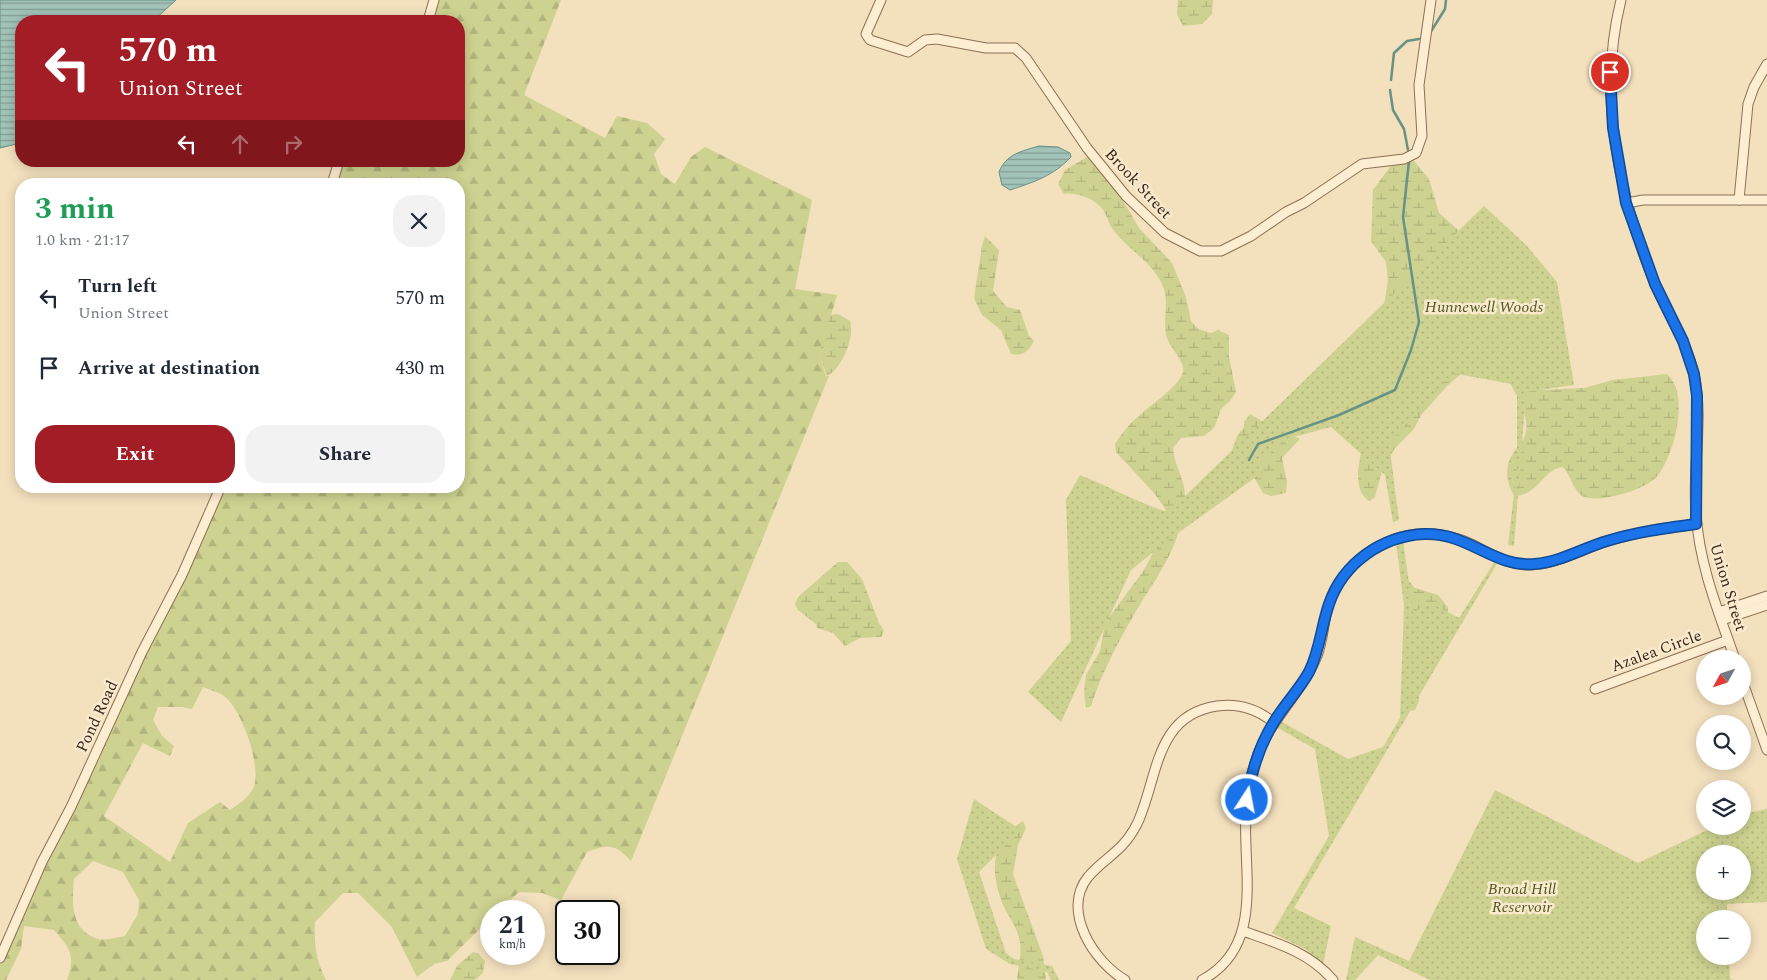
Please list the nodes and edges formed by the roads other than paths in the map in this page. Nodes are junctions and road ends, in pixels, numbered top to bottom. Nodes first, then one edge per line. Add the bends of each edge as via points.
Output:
1 (434, 0) edge
2 (881, 0) edge
3 (1431, 0) edge
4 (1621, 0) edge
5 (430, 15) edge
6 (1767, 64) edge
7 (1739, 200) junction
8 (1767, 200) edge
9 (1626, 203) junction
10 (218, 493) edge
11 (1696, 524) junction
12 (1767, 596) edge
13 (1767, 605) edge
14 (1720, 616) junction
15 (1728, 640) junction
16 (1732, 650) edge
17 (1594, 689) dead end
18 (1751, 705) edge
19 (1274, 722) junction
20 (1767, 750) edge
21 (1243, 932) junction
22 (0, 958) edge
23 (1125, 980) edge
24 (1202, 980) edge
25 (1333, 980) edge

1 - 5 street
2 - 3 street, Brook Street via 866,34 870,40 908,52 925,40 937,39 986,48 1015,48 1026,58 1087,148 1126,196 1165,233 1200,251 1222,251 1251,236 1362,164 1404,159 1416,153 1422,136 1419,85
4 - 9 street, Union Street via 1613,43 1610,98 1616,155
6 - 7 street via 1748,104
7 - 8 street
7 - 9 street via 1643,200
9 - 11 street, Union Street via 1655,284 1683,341 1694,374 1697,396
10 - 22 street, Pond Road via 182,575 42,862
11 - 14 street, Union Street
11 - 19 street via 1620,537 1551,562 1536,564 1504,560 1444,535 1406,536 1382,544 1354,565 1337,587 1313,664
12 - 14 street
13 - 14 street
14 - 15 street, Union Street
15 - 16 street, Union Street
15 - 17 street, Azalea Circle
18 - 20 street
19 - 21 street via 1255,761 1247,800 1247,903
19 - 23 street via 1246,707 1210,707 1183,720 1165,742 1133,832 1117,853 1089,876 1080,898 1081,918 1091,948 1102,963
21 - 24 street via 1228,958
21 - 25 street via 1295,949 1313,960

